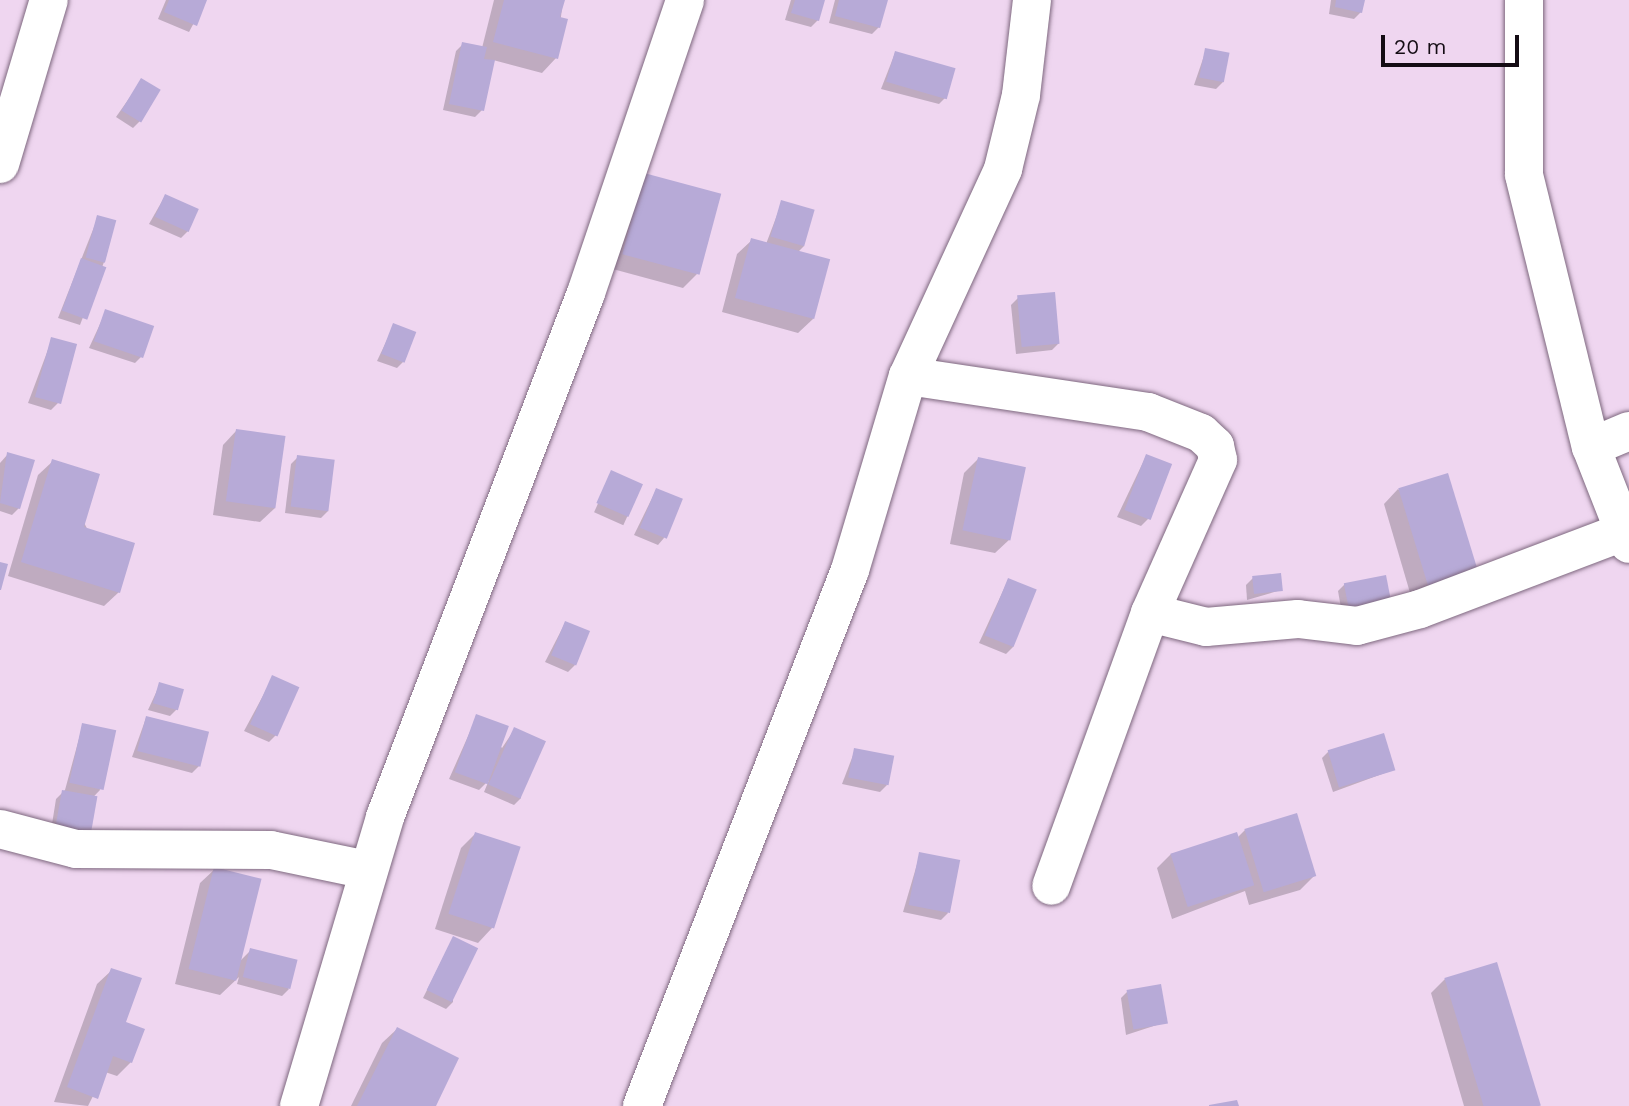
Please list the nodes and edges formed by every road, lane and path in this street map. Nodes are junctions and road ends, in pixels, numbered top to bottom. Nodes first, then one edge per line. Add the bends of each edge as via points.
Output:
1 (49, 0) edge
2 (685, 0) edge
3 (1032, 0) edge
4 (1524, 0) edge
5 (0, 164) edge
6 (908, 376) junction
7 (1629, 431) edge
8 (1591, 447) junction
9 (1626, 538) edge
10 (1150, 613) junction
11 (0, 828) edge
12 (368, 870) junction
13 (1051, 887) dead end
14 (299, 1106) edge
15 (642, 1106) edge

1 - 5 street
2 - 12 street via 586,293
3 - 6 street via 1021,95 1003,169
4 - 8 street via 1524,175
6 - 10 street via 1148,412 1208,439 1218,460
6 - 15 street via 850,570
7 - 8 street
8 - 9 street
9 - 10 street via 1357,626 1298,619 1206,627
10 - 13 street
11 - 12 street via 76,849 271,850
12 - 14 street

